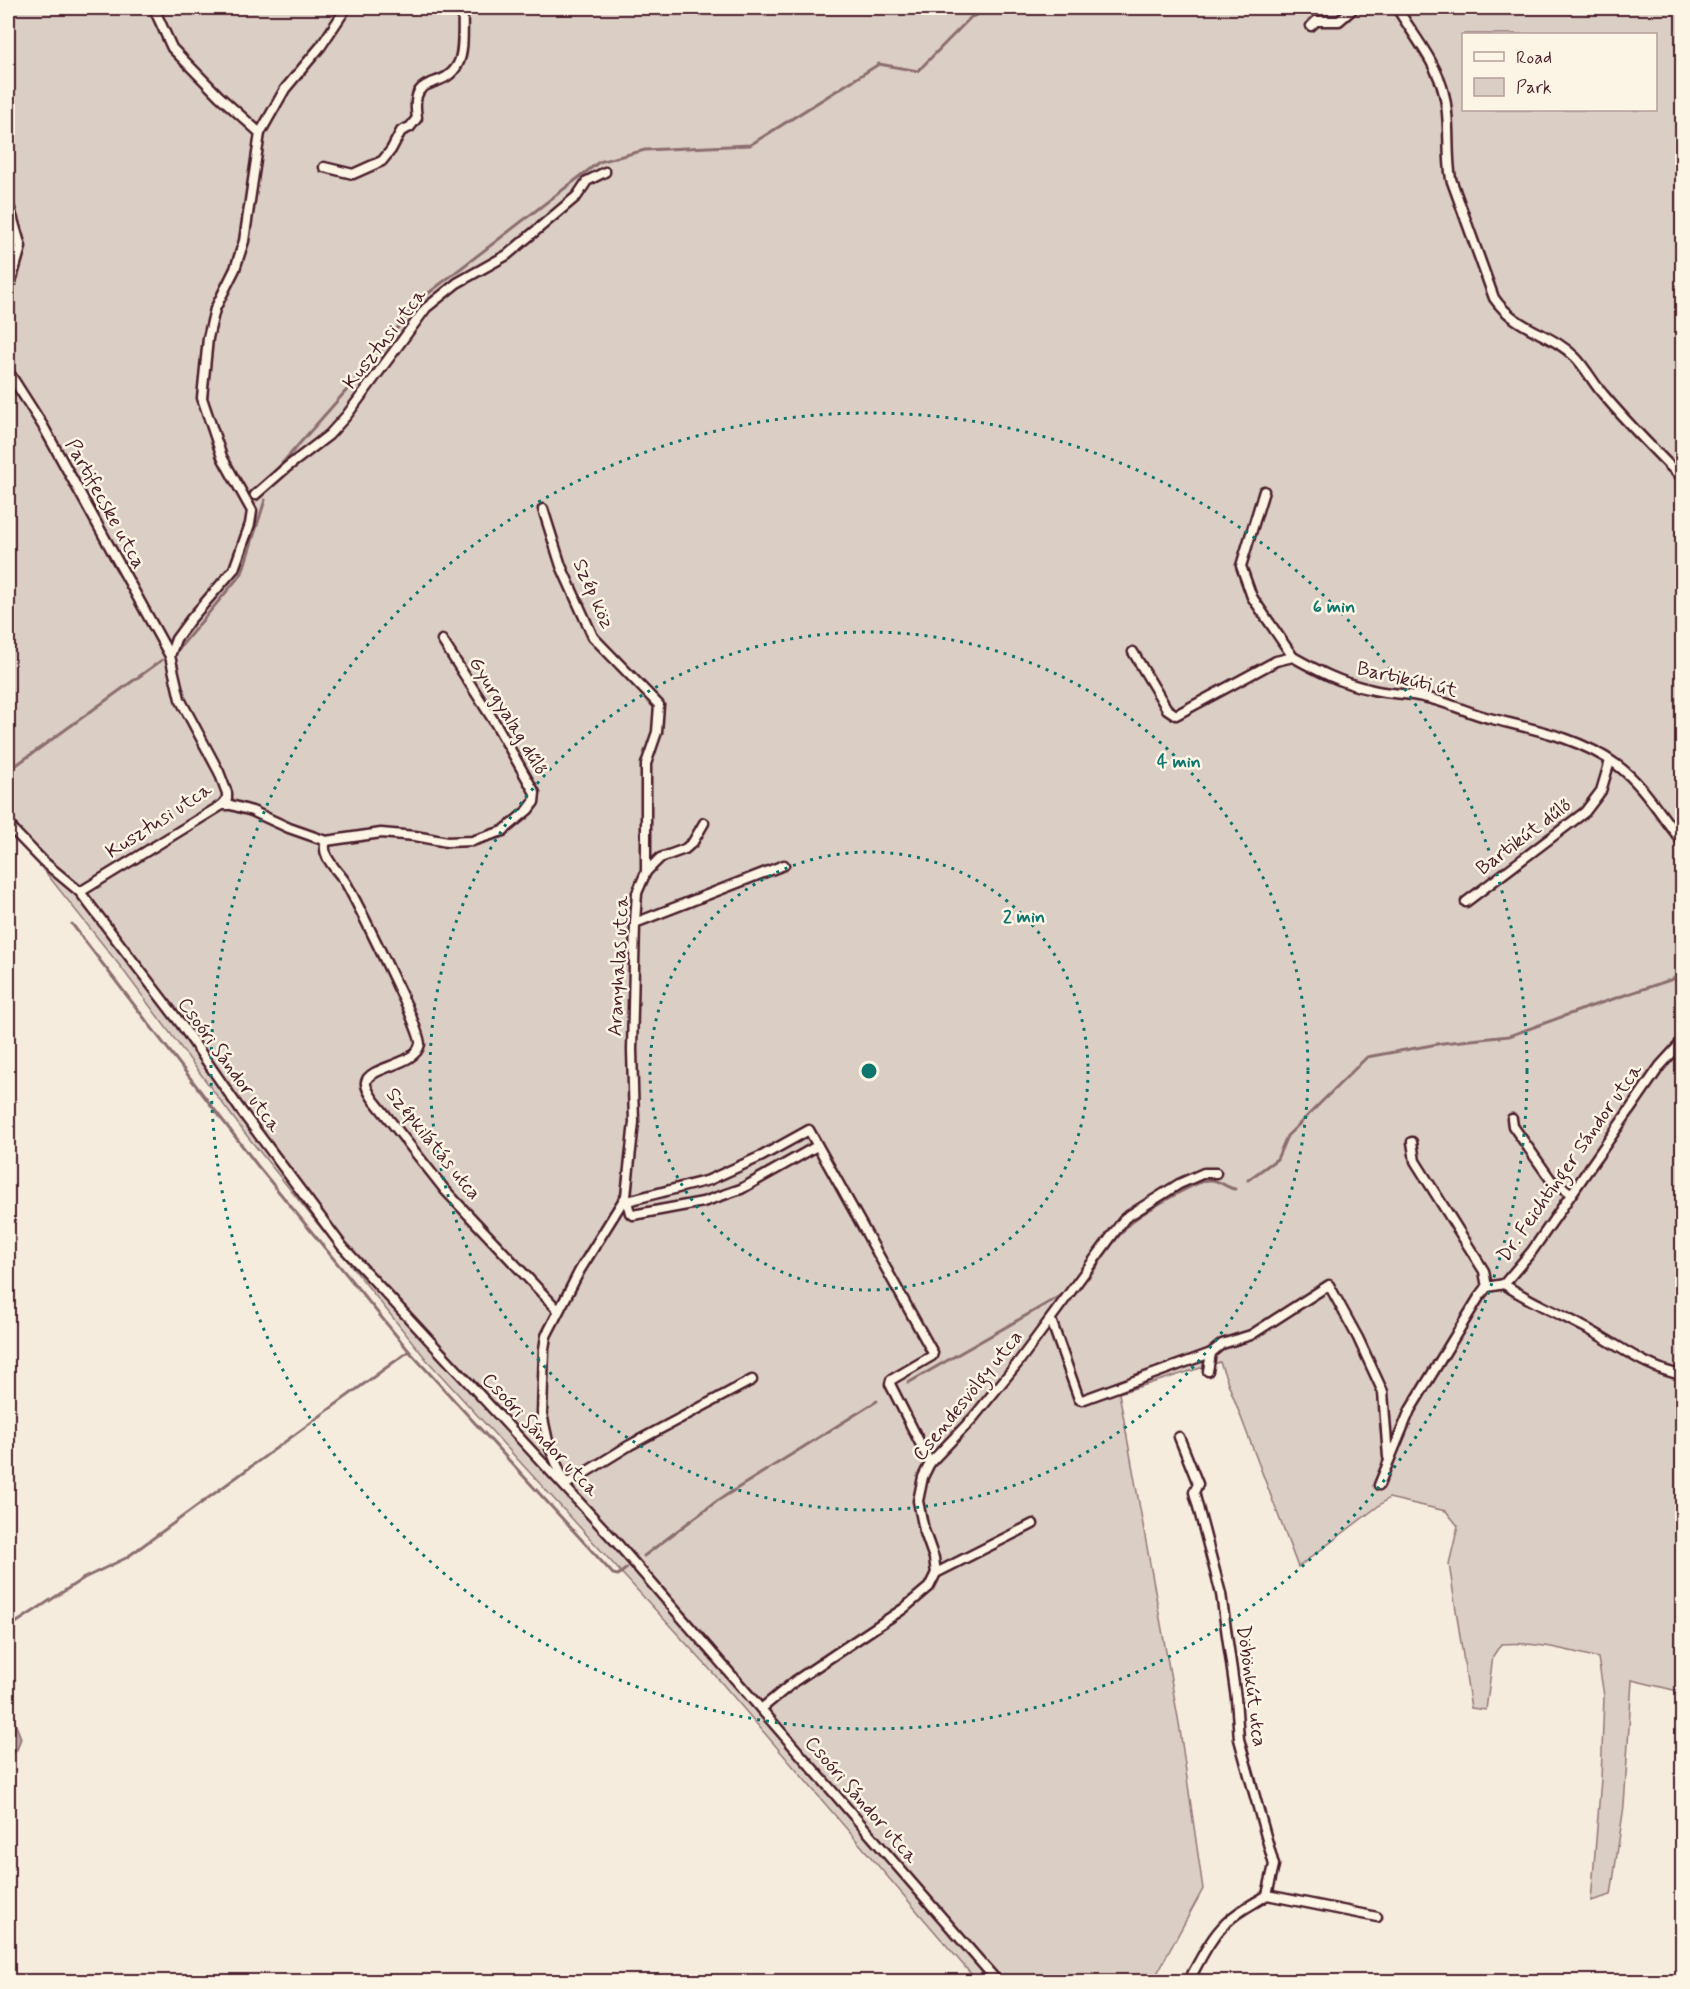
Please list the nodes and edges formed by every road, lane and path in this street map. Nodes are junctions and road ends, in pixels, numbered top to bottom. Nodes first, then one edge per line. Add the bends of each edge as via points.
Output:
1 (156, 8) edge
2 (345, 8) edge
3 (463, 8) edge
4 (1354, 8) edge
5 (1397, 8) edge
6 (1311, 26) dead end
7 (260, 133) junction
8 (324, 167) dead end
9 (605, 172) dead end
10 (8, 202) edge
11 (8, 292) edge
12 (8, 371) edge
13 (1683, 478) edge
14 (1264, 491) dead end
15 (255, 495) dead end
16 (543, 509) dead end
17 (442, 640) dead end
18 (1133, 652) dead end
19 (170, 656) junction
20 (1293, 657) junction
21 (659, 705) joint
22 (1610, 761) junction
23 (222, 805) junction
24 (8, 820) edge
25 (704, 823) dead end
26 (326, 841) junction
27 (1683, 841) edge
28 (784, 865) dead end
29 (646, 872) junction
30 (80, 892) junction
31 (1466, 902) dead end
32 (634, 923) junction
33 (1683, 1041) edge
34 (1512, 1119) dead end
35 (1412, 1142) dead end
36 (817, 1146) junction
37 (1216, 1173) dead end
38 (1571, 1193) junction
39 (627, 1199) junction
40 (1504, 1284) junction
41 (1487, 1287) junction
42 (558, 1310) junction
43 (1051, 1320) junction
44 (1211, 1353) junction
45 (1208, 1371) dead end
46 (1683, 1375) edge
47 (753, 1380) dead end
48 (1179, 1437) dead end
49 (1388, 1458) junction
50 (930, 1464) junction
51 (565, 1485) junction
52 (1379, 1485) dead end
53 (1033, 1524) dead end
54 (936, 1573) junction
55 (761, 1709) junction
56 (1267, 1895) junction
57 (1377, 1917) dead end
58 (998, 1982) edge
59 (1188, 1982) edge

1 - 7 street via 172,48
2 - 7 street via 321,46 285,89
3 - 8 street via 461,58 457,67 449,76 421,87 414,104 417,118 401,131 391,150 381,161 354,174
4 - 6 street via 1339,21 1316,21
5 - 13 street via 1431,63 1444,94 1451,179 1494,298 1518,323 1575,357 1637,434
7 - 19 street via 244,241 215,309 202,398 222,458 252,511 250,524 234,569 190,620
9 - 15 street, Kusztusi utca via 587,182 577,196 507,255 441,293 348,415
10 - 11 street via 21,247
12 - 19 street, Partifecske utca via 43,426
14 - 20 street via 1241,566 1252,597
16 - 21 street, Szép köz via 561,566 592,637
17 - 26 street, Gyurgyalag dűlő via 497,726 535,793 534,802 503,831 472,841 447,842 381,833
18 - 20 street via 1167,709 1176,715 1276,661
19 - 23 street, Kusztusi utca via 180,699 227,793
20 - 22 street, Bartikúti út via 1331,678 1370,690 1424,697 1481,717 1563,736
21 - 29 street, Aranyhalas utca via 657,732 646,764
22 - 27 street, Bartikúti út via 1647,792
22 - 31 street, Bartikút dűlő via 1601,791 1585,812
23 - 26 street, Gyurgyalag dűlő via 252,811
23 - 30 street, Kusztusi utca
24 - 30 street, Csoóri Sándor utca via 44,862
25 - 29 street via 685,849 660,858
26 - 42 street, Szépkilátás utca via 324,854 363,913 420,1041 410,1058 371,1076 365,1085 445,1190
28 - 32 street
29 - 32 street, Aranyhalas utca via 637,893
30 - 51 street, Csoóri Sándor utca via 342,1246
32 - 39 street, Aranyhalas utca via 634,1122
33 - 38 street, Dr. Feichtinger Sándor utca via 1660,1065
34 - 38 street via 1551,1180
35 - 41 street via 1415,1161 1484,1271
36 - 39 street via 809,1130 709,1180
36 - 39 street via 741,1189 703,1202 633,1215
36 - 50 street via 933,1353 890,1384
37 - 43 street, Csendesvölgy utca via 1204,1173 1179,1184 1125,1218
38 - 40 street, Dr. Feichtinger Sándor utca
39 - 42 street, Aranyhalas utca
40 - 41 street, Dr. Feichtinger Sándor utca
40 - 46 street via 1650,1365
41 - 49 street via 1410,1410
42 - 51 street, Aranyhalas utca via 546,1336 542,1414
43 - 44 street via 1082,1400
43 - 50 street, Csendesvölgy utca via 973,1418
44 - 45 street
44 - 49 street via 1222,1344 1251,1335 1329,1285 1383,1392
47 - 51 street via 630,1445
48 - 56 street, Döbönkút utca via 1198,1484 1194,1492 1221,1594 1239,1739 1274,1865
49 - 52 street
50 - 54 street, Csendesvölgy utca via 918,1501
51 - 55 street, Csoóri Sándor utca
53 - 54 street
54 - 55 street via 921,1594
55 - 58 street, Csoóri Sándor utca
56 - 57 street
56 - 59 street via 1226,1923

